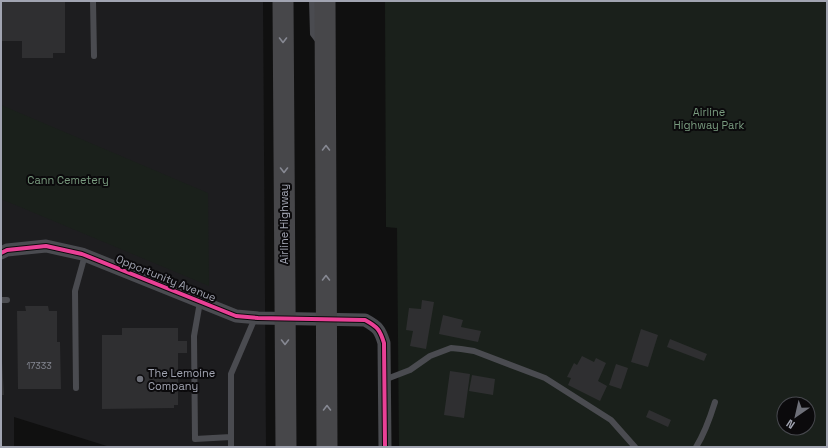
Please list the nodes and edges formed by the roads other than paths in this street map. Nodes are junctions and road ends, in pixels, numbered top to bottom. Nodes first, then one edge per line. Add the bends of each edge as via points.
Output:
1 (93, 1) edge
2 (283, 1) edge
3 (312, 1) edge
4 (325, 1) edge
5 (325, 50) junction
6 (94, 56) dead end
7 (1, 253) edge
8 (85, 255) junction
9 (200, 302) junction
10 (255, 318) junction
11 (284, 318) junction
12 (326, 319) junction
13 (384, 380) junction
14 (76, 388) dead end
15 (715, 402) dead end
16 (231, 437) junction
17 (231, 447) edge
18 (286, 447) edge
19 (327, 447) edge
20 (384, 447) edge
21 (635, 447) edge
22 (696, 447) edge

1 - 6 lane
2 -> 11 highway, Airline Highway
3 - 5 lane via 313,34
4 - 5 highway
12 -> 5 highway
7 - 8 street, Opportunity Avenue via 7,250 46,246
8 - 9 street, Opportunity Avenue
8 - 14 lane via 75,290
9 - 10 street, Opportunity Avenue via 236,316
9 - 16 lane via 194,336 195,439
10 - 11 street, Opportunity Avenue
10 - 16 lane via 231,374
11 - 12 street, Opportunity Avenue
11 -> 18 highway, Airline Highway
12 - 13 street, Opportunity Avenue via 365,320 374,324 381,332 384,343
19 -> 12 highway
13 - 20 street, Opportunity Avenue
13 - 21 lane via 410,370 430,356 451,348 474,351 545,378 611,420
15 - 22 lane
16 - 17 lane

